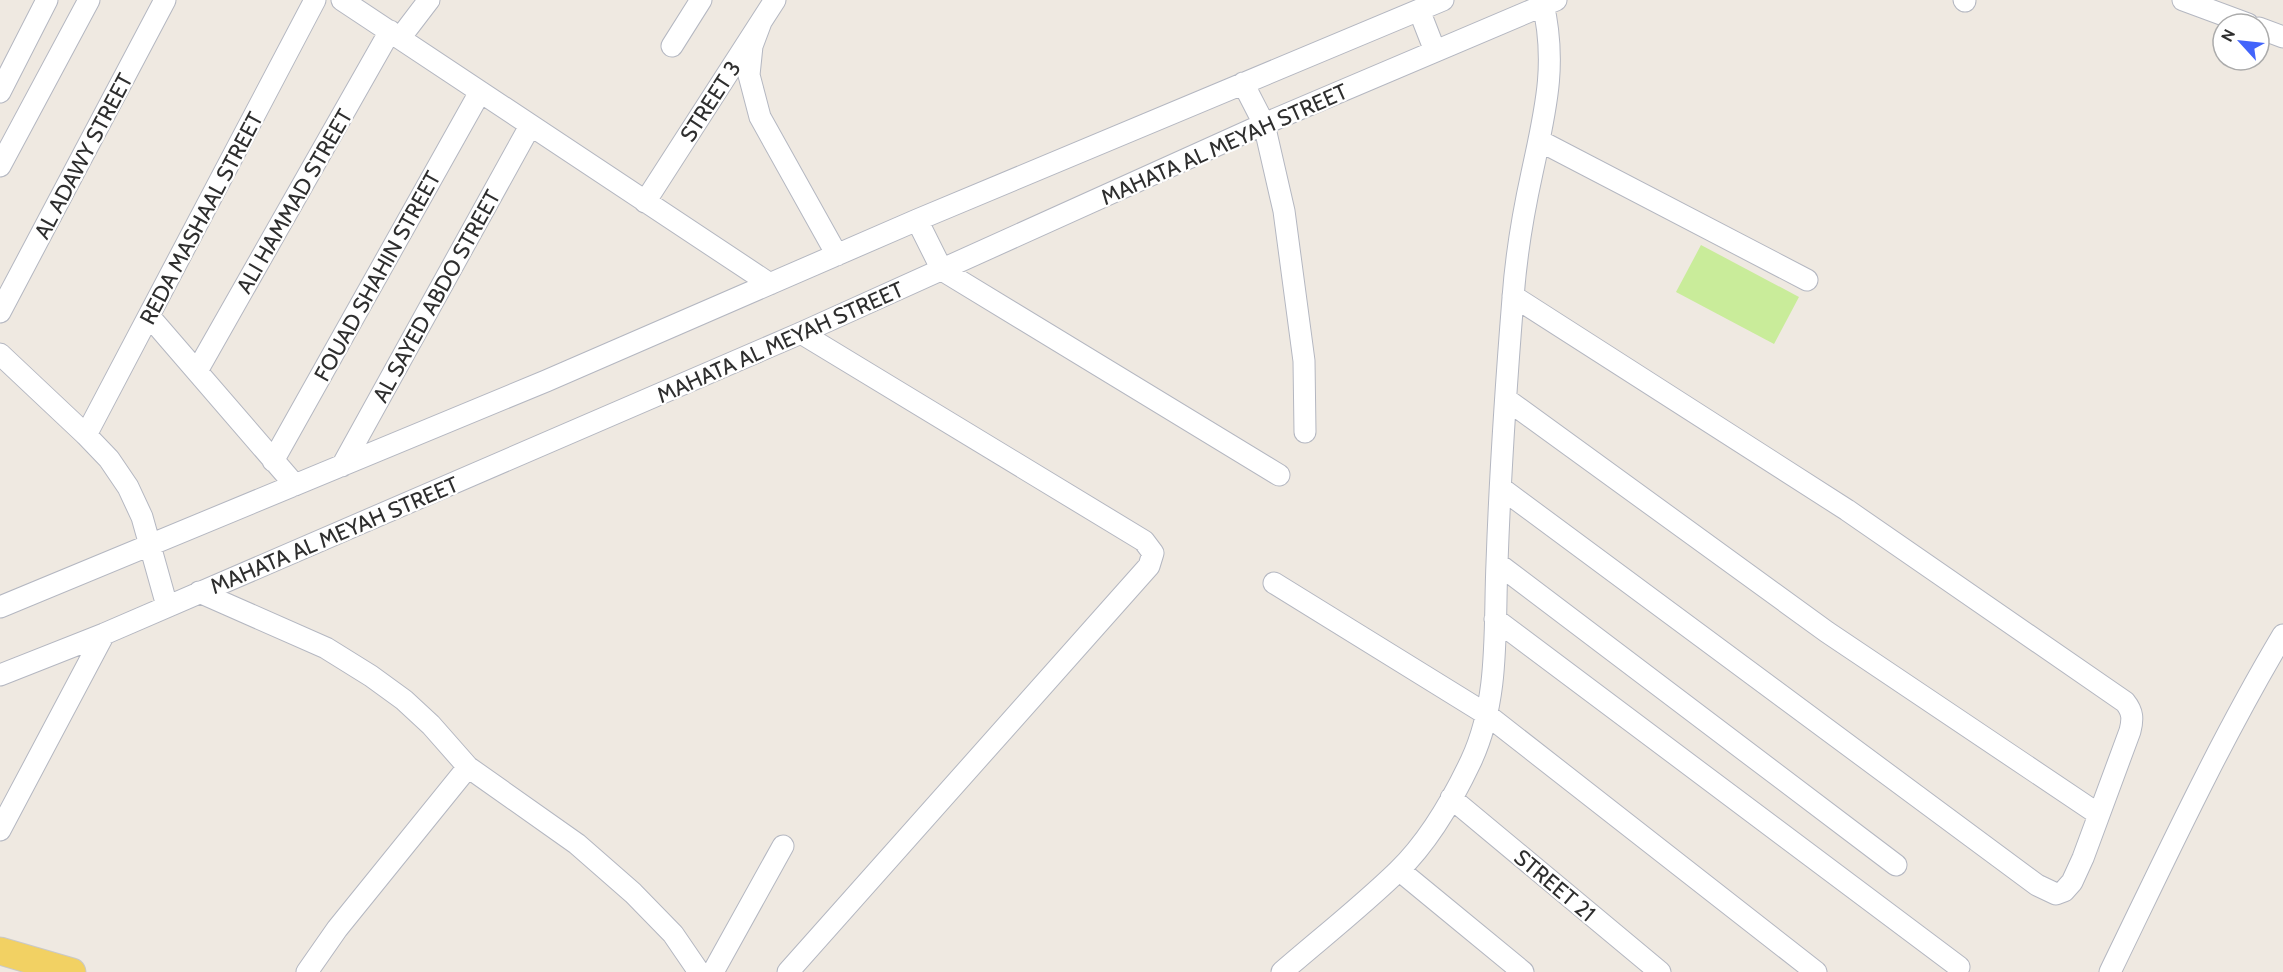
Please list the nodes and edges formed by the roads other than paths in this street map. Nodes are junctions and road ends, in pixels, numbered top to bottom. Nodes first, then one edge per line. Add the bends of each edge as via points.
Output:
1 (47, 0) edge
2 (89, 0) edge
3 (165, 0) edge
4 (315, 0) edge
5 (342, 0) edge
6 (429, 0) edge
7 (701, 0) edge
8 (775, 0) edge
9 (1443, 0) edge
10 (2183, 0) edge
11 (1547, 2) edge
12 (1419, 10) junction
13 (2216, 12) edge
14 (761, 22) junction
15 (395, 35) junction
16 (672, 46) dead end
17 (1435, 51) junction
18 (1243, 83) junction
19 (0, 92) edge
20 (480, 92) junction
21 (1264, 124) junction
22 (530, 126) junction
23 (1540, 141) junction
24 (0, 166) edge
25 (645, 202) junction
26 (917, 220) junction
27 (837, 255) junction
28 (942, 270) junction
29 (1807, 280) dead end
30 (770, 284) junction
31 (1513, 296) junction
32 (0, 312) edge
33 (149, 316) junction
34 (801, 333) junction
35 (0, 354) edge
36 (197, 371) junction
37 (1506, 399) junction
38 (1305, 432) dead end
39 (86, 435) junction
40 (273, 461) junction
41 (342, 466) junction
42 (1279, 475) dead end
43 (296, 485) junction
44 (1501, 488) junction
45 (150, 545) junction
46 (1497, 563) junction
47 (1274, 583) dead end
48 (199, 592) junction
49 (5, 600) edge
50 (168, 606) junction
51 (1496, 619) junction
52 (104, 634) junction
53 (2283, 635) edge
54 (0, 675) edge
55 (1486, 714) junction
56 (468, 767) junction
57 (1451, 798) junction
58 (2098, 814) junction
59 (0, 830) edge
60 (783, 846) dead end
61 (1896, 865) dead end
62 (1399, 870) junction
63 (0, 951) edge
64 (1959, 967) dead end
65 (72, 972) edge
66 (307, 972) edge
67 (699, 972) edge
68 (713, 972) edge
69 (788, 972) edge
70 (1282, 972) edge
71 (1523, 972) edge
72 (1660, 972) edge
73 (1816, 972) edge
74 (2109, 972) edge

1 - 19 street
2 - 24 street
3 - 32 street, AL ADAWY STREET
4 - 33 street, REDA MASHAAL STREET
5 - 15 street
6 - 15 street, ALI HAMMAD STREET
7 - 16 street
8 - 14 street, STREET 3
9 - 12 street, MAHATA AL MEYAH STREET
10 - 13 street
11 - 17 street, MAHATA AL MEYAH STREET
11 - 23 street via 1549,71
12 - 17 street
12 - 18 street, MAHATA AL MEYAH STREET
14 - 25 street, STREET 3
14 - 27 street via 752,46 749,75 760,117
15 - 20 street
15 - 36 street, ALI HAMMAD STREET
17 - 21 street, MAHATA AL MEYAH STREET
18 - 21 street
18 - 26 street, MAHATA AL MEYAH STREET
20 - 22 street
20 - 40 street, FOUAD SHAHIN STREET
21 - 28 street, MAHATA AL MEYAH STREET
21 - 38 street via 1284,211 1295,291 1304,361
22 - 25 street
22 - 41 street, AL SAYED ABDO STREET
23 - 29 street
23 - 31 street via 1520,236
25 - 30 street
26 - 27 street, MAHATA AL MEYAH STREET
26 - 28 street
27 - 30 street, MAHATA AL MEYAH STREET
28 - 34 street, MAHATA AL MEYAH STREET
28 - 42 street
30 - 41 street, MAHATA AL MEYAH STREET
31 - 37 street
31 - 58 street via 1847,510 2121,698 2133,718
33 - 36 street
33 - 39 street, REDA MASHAAL STREET
34 - 48 street, MAHATA AL MEYAH STREET
34 - 69 street via 1144,541 1153,552 1149,566
35 - 39 street
36 - 40 street
37 - 44 street
37 - 58 street via 1827,632
39 - 45 street via 128,487
40 - 43 street
41 - 43 street, MAHATA AL MEYAH STREET
43 - 45 street, MAHATA AL MEYAH STREET
44 - 46 street
44 - 58 street via 2045,890 2056,894 2072,882
45 - 49 street, MAHATA AL MEYAH STREET
45 - 50 street
46 - 51 street
46 - 61 street
47 - 55 street
48 - 50 street, MAHATA AL MEYAH STREET
48 - 56 street via 326,648 371,676 431,725
50 - 52 street, MAHATA AL MEYAH STREET
51 - 55 street
51 - 64 street
52 - 54 street, MAHATA AL MEYAH STREET
52 - 59 street
53 - 74 street via 2176,835
55 - 57 street via 1471,760
55 - 73 street
56 - 66 street
56 - 67 street via 577,844 633,893 673,934
57 - 62 street
57 - 72 street, STREET 21
60 - 68 street
62 - 70 street
62 - 71 street
63 - 65 main road

